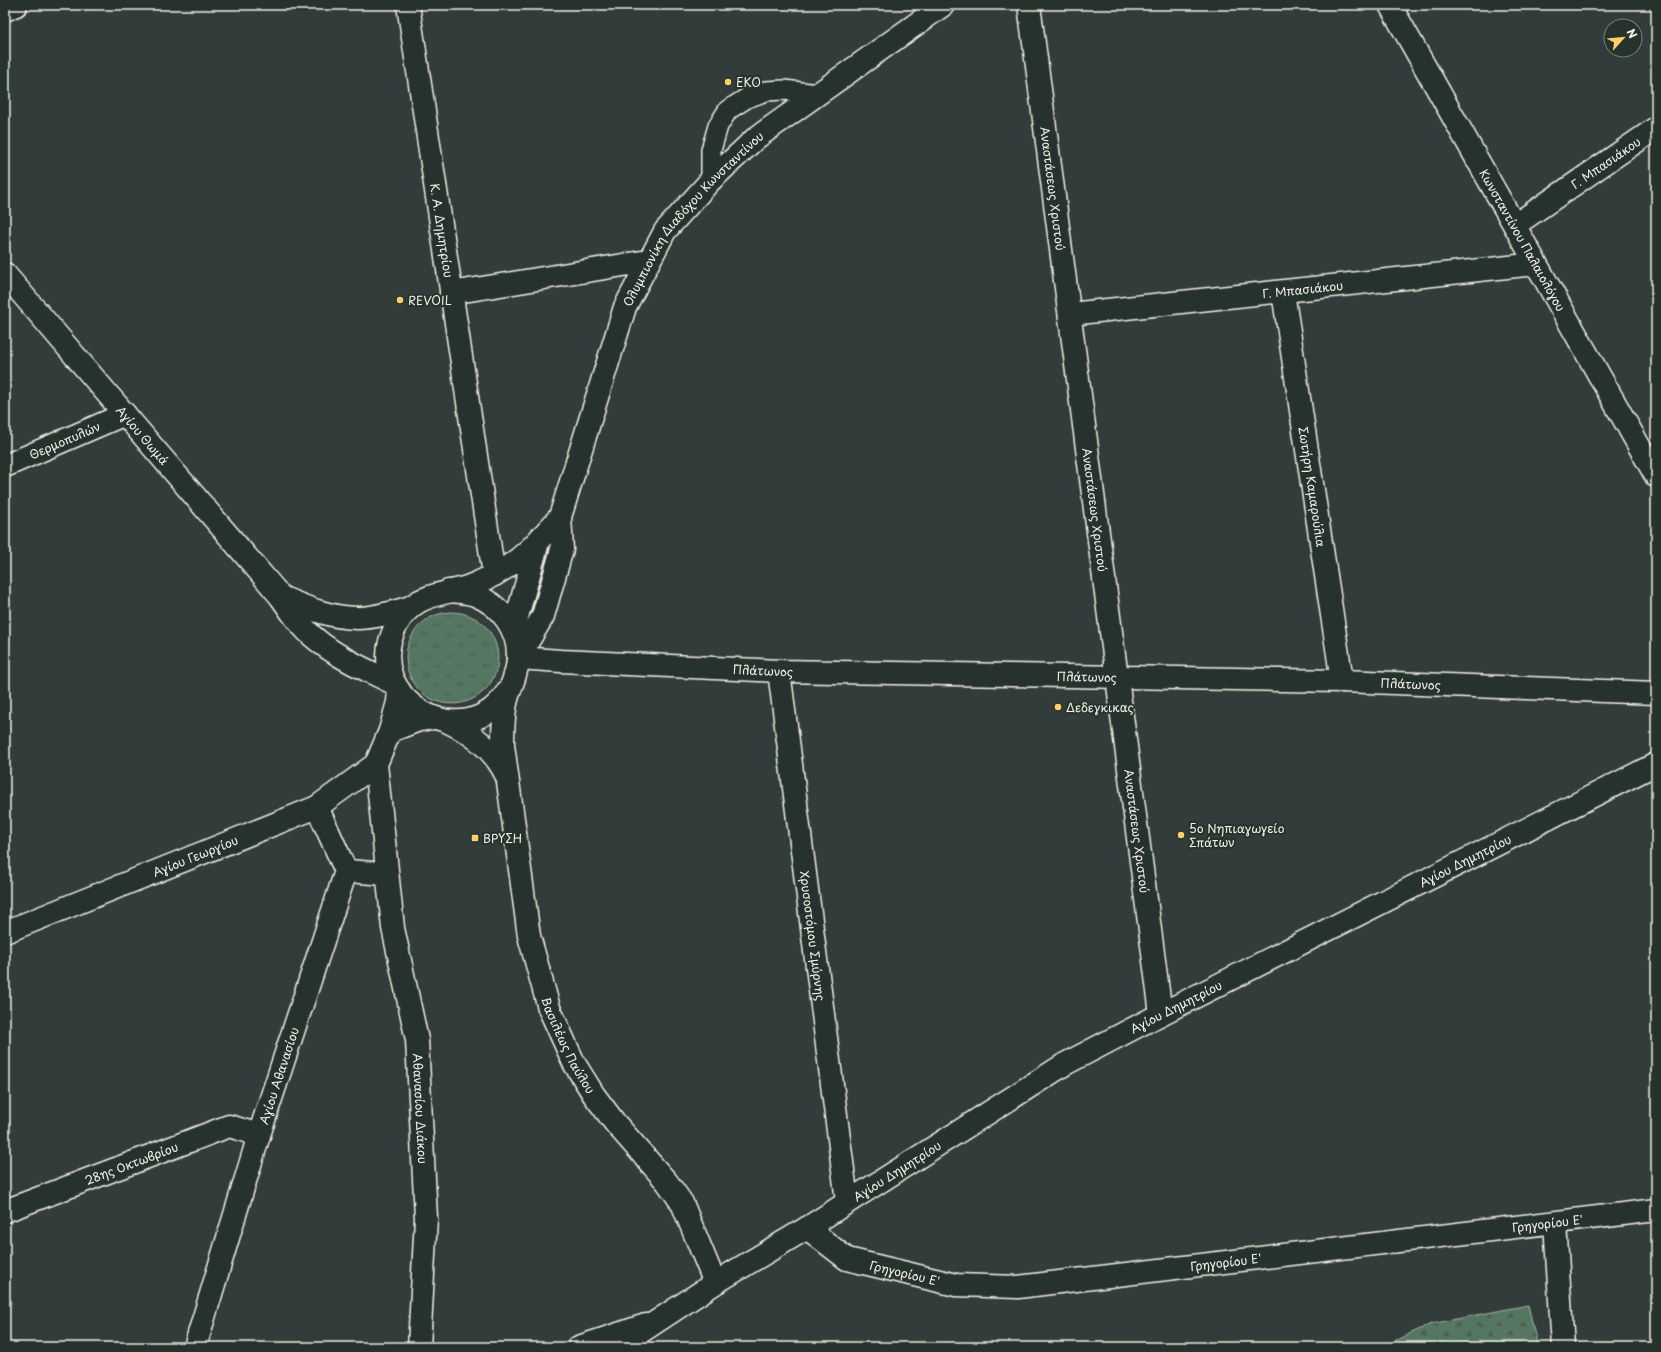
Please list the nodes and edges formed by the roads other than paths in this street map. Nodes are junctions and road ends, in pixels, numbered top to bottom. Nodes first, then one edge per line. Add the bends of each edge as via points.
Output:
1 (16, 5) edge
2 (408, 5) edge
3 (943, 5) edge
4 (1029, 5) edge
5 (1390, 5) edge
6 (5, 10) edge
7 (818, 94) junction
8 (1656, 128) edge
9 (712, 180) junction
10 (1515, 225) junction
11 (648, 261) junction
12 (1536, 264) junction
13 (5, 274) edge
14 (451, 292) junction
15 (1283, 292) junction
16 (1070, 314) junction
17 (125, 414) junction
18 (5, 466) edge
19 (1656, 476) edge
20 (560, 517) junction
21 (538, 540) junction
22 (494, 574) junction
23 (448, 591) junction
24 (281, 597) junction
25 (411, 607) junction
26 (543, 616) joint
27 (513, 631) junction
28 (518, 658) junction
29 (779, 671) junction
30 (1117, 677) junction
31 (1342, 681) junction
32 (513, 682) junction
33 (397, 687) junction
34 (1656, 693) edge
35 (439, 719) junction
36 (390, 731) junction
37 (376, 764) junction
38 (1656, 764) edge
39 (507, 776) junction
40 (318, 807) junction
41 (346, 871) junction
42 (387, 874) junction
43 (5, 932) edge
44 (1161, 1014) junction
45 (259, 1135) junction
46 (847, 1201) junction
47 (1656, 1210) edge
48 (5, 1211) edge
49 (1555, 1223) junction
50 (807, 1228) junction
51 (715, 1283) junction
52 (652, 1323) junction
53 (195, 1347) edge
54 (419, 1347) edge
55 (579, 1347) edge
56 (618, 1347) edge
57 (1563, 1347) edge

1 - 6 street
2 - 14 street, Κ. Α. Δημητρίου
3 - 7 street, Ολυμπιονίκη Διαδόχου Κωνσταντίνου
4 - 16 street, Αναστάσεως Χριστού
5 - 10 street, Κωνσταντίνου Παλαιολόγου
7 - 9 street, Ολυμπιονίκη Διαδόχου Κωνσταντίνου via 756,138
7 - 9 lane via 784,90 766,92 747,98 728,110 718,126 711,150
8 - 10 street, Γ. Μπασιάκου
9 - 11 street, Ολυμπιονίκη Διαδόχου Κωνσταντίνου via 665,230
10 - 12 street, Κωνσταντίνου Παλαιολόγου
11 - 14 street
11 - 20 street, Ολυμπιονίκη Διαδόχου Κωνσταντίνου via 625,308
12 - 15 street, Γ. Μπασιάκου
12 - 19 street, Κωνσταντίνου Παλαιολόγου
13 - 17 street, Αγίου Θωμά
14 - 22 street, Κ. Α. Δημητρίου
15 - 16 street, Γ. Μπασιάκου
15 - 31 street, Σωτήρη Καμαρούλια
16 - 30 street, Αναστάσεως Χριστού
17 - 18 street, Θερμοπυλών
17 - 24 street, Αγίου Θωμά
20 - 21 street, Ολυμπιονίκη Διαδόχου Κωνσταντίνου
20 - 26 street, Ολυμπιονίκη Διαδόχου Κωνσταντίνου via 562,549
21 - 22 street via 524,556
21 - 27 street, Ολυμπιονίκη Διαδόχου Κωνσταντίνου
22 - 23 street via 466,587
23 - 25 street via 422,599
23 - 27 street via 475,595 487,601 498,609
24 - 25 street, Αγίου Θωμά via 311,610 345,618 359,618
24 - 33 street, Αγίου Θωμά via 296,620 316,639 338,655
25 - 33 street via 402,617 392,638 389,661
26 - 28 street, Βασιλέως Παύλου
27 - 28 street, Βασιλέως Παύλου
28 - 29 street, Πλάτωνος
28 - 32 street, Βασιλέως Παύλου
29 - 30 street, Πλάτωνος
29 - 46 street, Χρυσοστόμου Σμύρνης
30 - 31 street, Πλάτωνος
30 - 44 street, Αναστάσεως Χριστού
31 - 34 street, Πλάτωνος
32 - 35 street via 496,706 485,713 466,720
32 - 39 street, Βασιλέως Παύλου via 503,728
33 - 35 street via 409,704 420,712
33 - 36 street, Αθανασίου Διάκου via 398,702
35 - 36 street via 419,720
35 - 39 street via 473,735 501,765
36 - 37 street, Αθανασίου Διάκου
37 - 40 street, Αγίου Γεωργίου
37 - 42 street, Αθανασίου Διάκου
38 - 44 street, Αγίου Δημητρίου
39 - 51 street, Βασιλέως Παύλου via 529,936 538,975 555,1024 574,1063 594,1095 682,1203
40 - 41 street
40 - 43 street, Αγίου Γεωργίου
41 - 42 street
41 - 45 street, Αγίου Αθανασίου
42 - 54 street, Αθανασίου Διάκου via 393,928 416,1040 426,1218
44 - 46 street, Αγίου Δημητρίου via 1065,1064
45 - 48 street, 28ης Οκτωβρίου via 229,1126
45 - 53 street, Αγίου Αθανασίου
46 - 50 street, Αγίου Δημητρίου
47 - 49 street, Γρηγορίου Ε'
49 - 50 street, Γρηγορίου Ε' via 1018,1286 956,1286 847,1259
49 - 57 street
50 - 51 street, Αγίου Δημητρίου
51 - 52 street
52 - 55 street
52 - 56 street

